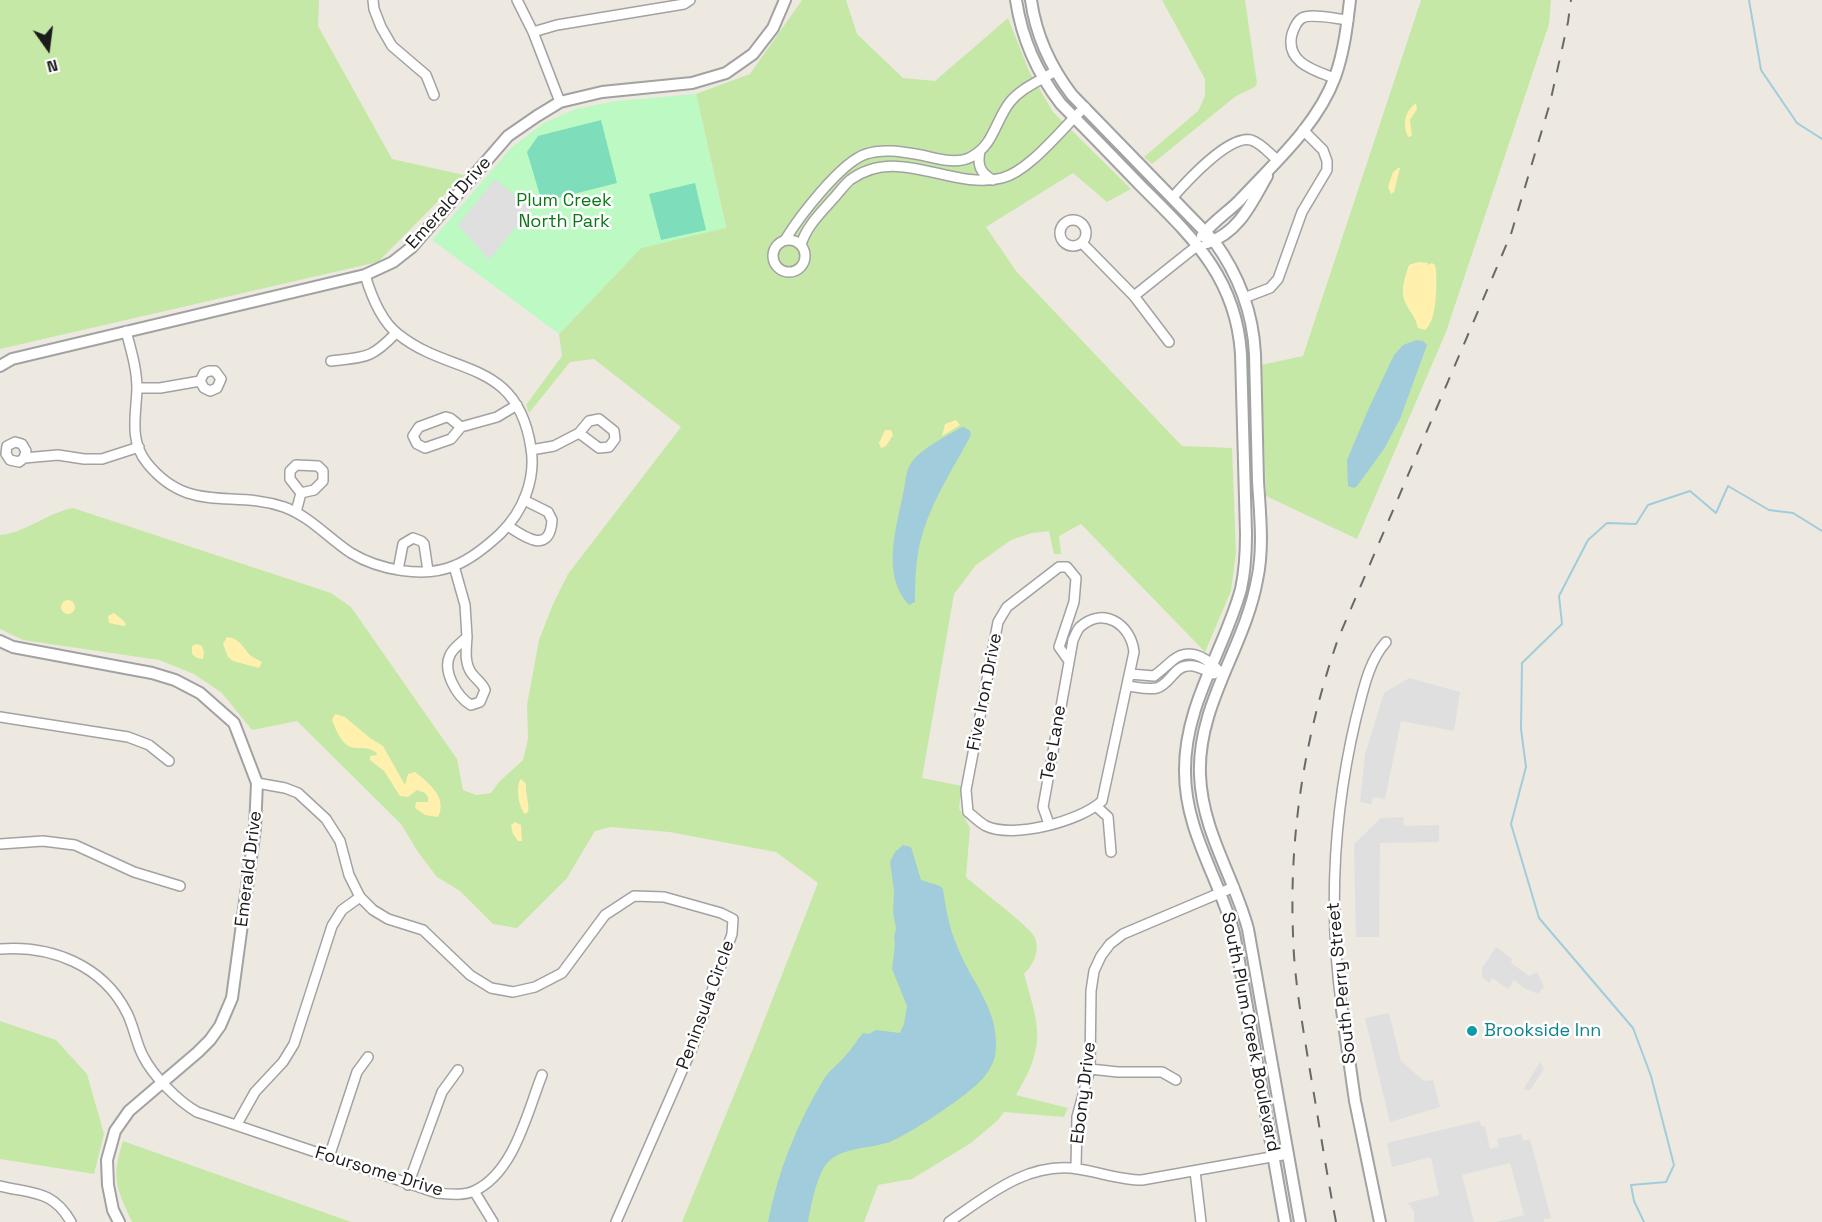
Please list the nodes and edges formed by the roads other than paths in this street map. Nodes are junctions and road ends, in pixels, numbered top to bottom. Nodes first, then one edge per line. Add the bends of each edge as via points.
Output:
1 (373, 0) edge
2 (517, 0) edge
3 (690, 0) edge
4 (785, 0) edge
5 (1016, 0) edge
6 (1031, 0) edge
7 (1350, 0) edge
8 (1348, 20) junction
9 (533, 32) junction
10 (1055, 71) junction
11 (1334, 78) junction
12 (1043, 79) junction
13 (434, 95) dead end
14 (560, 102) junction
15 (1085, 107) junction
16 (1074, 117) junction
17 (1303, 130) junction
18 (980, 151) junction
19 (1277, 160) junction
20 (993, 180) junction
21 (1173, 197) junction
22 (1206, 231) junction
23 (785, 240) junction
24 (1214, 241) junction
25 (1082, 243) dead end
26 (801, 244) junction
27 (1198, 244) junction
28 (365, 275) junction
29 (1134, 296) junction
30 (1244, 298) junction
31 (126, 331) junction
32 (396, 333) junction
33 (1169, 342) dead end
34 (331, 361) dead end
35 (0, 366) edge
36 (201, 381) dead end
37 (137, 388) junction
38 (517, 405) junction
39 (461, 427) junction
40 (579, 434) dead end
41 (139, 447) junction
42 (531, 450) junction
43 (24, 458) dead end
44 (301, 493) dead end
45 (524, 500) junction
46 (296, 512) junction
47 (508, 526) junction
48 (454, 566) junction
49 (398, 570) junction
50 (428, 571) junction
51 (467, 637) junction
52 (0, 641) edge
53 (1386, 642) dead end
54 (1069, 661) junction
55 (1210, 668) junction
56 (1130, 674) junction
57 (1223, 675) junction
58 (1128, 686) junction
59 (0, 717) edge
60 (169, 761) dead end
61 (257, 783) junction
62 (1096, 806) junction
63 (1049, 824) junction
64 (0, 844) edge
65 (1112, 852) dead end
66 (180, 886) dead end
67 (1234, 887) junction
68 (1220, 893) junction
69 (360, 897) junction
70 (0, 949) edge
71 (1342, 1010) joint
72 (368, 1058) dead end
73 (1090, 1069) junction
74 (458, 1070) dead end
75 (542, 1076) dead end
76 (1176, 1080) dead end
77 (163, 1082) junction
78 (237, 1124) junction
79 (1288, 1154) junction
80 (1274, 1156) junction
81 (329, 1157) junction
82 (1076, 1168) junction
83 (1195, 1171) junction
84 (408, 1185) junction
85 (0, 1186) edge
86 (474, 1191) junction
87 (960, 1219) edge
88 (71, 1222) edge
89 (119, 1222) edge
90 (493, 1222) edge
91 (616, 1222) edge
92 (949, 1222) edge
93 (1201, 1222) edge
94 (1285, 1222) edge
95 (1300, 1222) edge
96 (1380, 1222) edge

1 - 13 street via 392,46 426,75
2 - 9 street
3 - 9 street
4 - 14 street, Emerald Drive via 773,28 753,54 726,73 692,83 602,92
5 - 12 street, South Plum Creek Boulevard via 1023,35
6 - 10 street, South Plum Creek Boulevard via 1040,37
7 - 8 street
8 - 11 street
8 - 11 street via 1301,18 1291,37 1297,60
9 - 14 street
10 - 12 street
10 - 15 street, South Plum Creek Boulevard
11 - 17 street
12 - 16 street, South Plum Creek Boulevard
12 - 18 street via 1018,93
14 - 28 street, Emerald Drive via 508,136 412,247 393,262
15 - 16 street
15 - 21 street, South Plum Creek Boulevard
16 - 20 street via 1026,165 1014,174
16 - 27 street, South Plum Creek Boulevard
17 - 19 street
17 - 30 street via 1323,150 1327,170 1302,212 1278,279 1270,288
18 - 20 street via 980,169
18 - 23 street via 959,160 892,150 865,154 840,171
19 - 21 street via 1259,143 1240,140 1228,145
19 - 22 street
19 - 24 street via 1245,215
20 - 26 street via 969,180 893,165 872,168 850,180 805,232
21 - 22 street, South Plum Creek Boulevard
22 - 24 street, South Plum Creek Boulevard
22 - 27 street
23 - 26 street
23 - 26 street via 774,247 772,258 775,266 785,272 794,272 802,265 805,253
24 - 27 street
24 - 30 street, South Plum Creek Boulevard via 1232,268
25 - 29 street
27 - 29 street
27 - 55 street, South Plum Creek Boulevard via 1225,289 1241,354 1245,563 1238,597
28 - 31 street, Emerald Drive
28 - 32 street via 382,314
29 - 33 street
30 - 57 street, South Plum Creek Boulevard via 1255,354 1261,549 1252,602
31 - 35 street, Emerald Drive via 12,359
31 - 37 street
32 - 34 street via 367,357
32 - 38 street via 410,343 487,376
36 - 37 street
37 - 41 street via 134,423
38 - 39 street via 497,417
38 - 42 street
39 - 39 street via 446,417 419,427 413,436 425,448 451,440
40 - 42 street via 554,446
41 - 43 street via 102,459 58,454
41 - 46 street via 146,462 162,479 193,496 250,500
42 - 45 street via 530,483
44 - 46 street
45 - 47 street
45 - 47 street via 548,512 552,520 548,534 531,540
46 - 49 street via 352,553
47 - 48 street via 474,556
48 - 50 street
48 - 51 street via 465,605
49 - 50 street
49 - 50 street via 403,544 413,538 424,544
51 - 51 street via 451,653 447,667 452,682 471,705 480,702 485,690 467,666
52 - 61 street, Emerald Drive via 13,647 152,673 200,693 234,723
53 - 71 street, South Perry Street via 1376,652 1360,702 1338,810 1333,910
54 - 56 street, Tee Lane via 1079,628 1094,619 1110,619 1123,625 1133,640
54 - 63 street, Tee Lane via 1043,807
54 - 63 street, Five Iron Drive via 1059,647 1074,602 1076,578 1067,567 1059,567 1007,607 998,622 966,790 968,812 986,826 1010,831
55 - 56 street via 1196,654 1183,654 1154,676
55 - 57 street
55 - 58 street via 1186,666 1159,687
55 - 68 street, South Plum Creek Boulevard via 1187,738 1186,789 1194,832
56 - 58 street
57 - 67 street, South Plum Creek Boulevard via 1202,740 1200,788 1209,828
58 - 62 street via 1102,801
59 - 60 street via 128,737 149,745
61 - 69 street, Peninsula Circle via 298,794 326,819 339,841
61 - 77 street, Emerald Drive via 255,828 232,998 210,1040
62 - 63 street via 1079,816
62 - 65 street via 1108,817
64 - 66 street via 44,841 75,845 134,872
67 - 68 street, Ebony Drive
67 - 79 street, South Plum Creek Boulevard via 1253,951
68 - 73 street, Ebony Drive via 1123,934 1101,956 1091,991
68 - 80 street, South Plum Creek Boulevard via 1238,954
69 - 78 street via 342,910 332,926 294,1044 255,1092
69 - 91 street, Peninsula Circle via 388,919 423,930 470,975 491,988 513,992 535,987 562,973 606,915 634,896 664,897 732,919 732,934 692,1048
70 - 77 street, Foursome Drive via 54,953 97,975 123,1006 143,1058
71 - 96 street, South Perry Street via 1355,1101
72 - 81 street via 357,1071
73 - 76 street via 1162,1072
73 - 82 street, Ebony Drive via 1077,1116
74 - 84 street via 442,1092
75 - 86 street via 501,1171
77 - 78 street, Foursome Drive via 188,1107
77 - 89 street, Emerald Drive via 129,1111 115,1131 107,1160 108,1185
78 - 81 street, Foursome Drive
79 - 80 street
79 - 95 street, South Plum Creek Boulevard
80 - 83 street
80 - 94 street, South Plum Creek Boulevard
81 - 84 street, Foursome Drive
82 - 83 street via 1128,1180
82 - 87 street via 1029,1173 1008,1183
83 - 93 street
84 - 86 street, Foursome Drive via 457,1195
85 - 88 street via 52,1198
86 - 90 street
87 - 92 street

